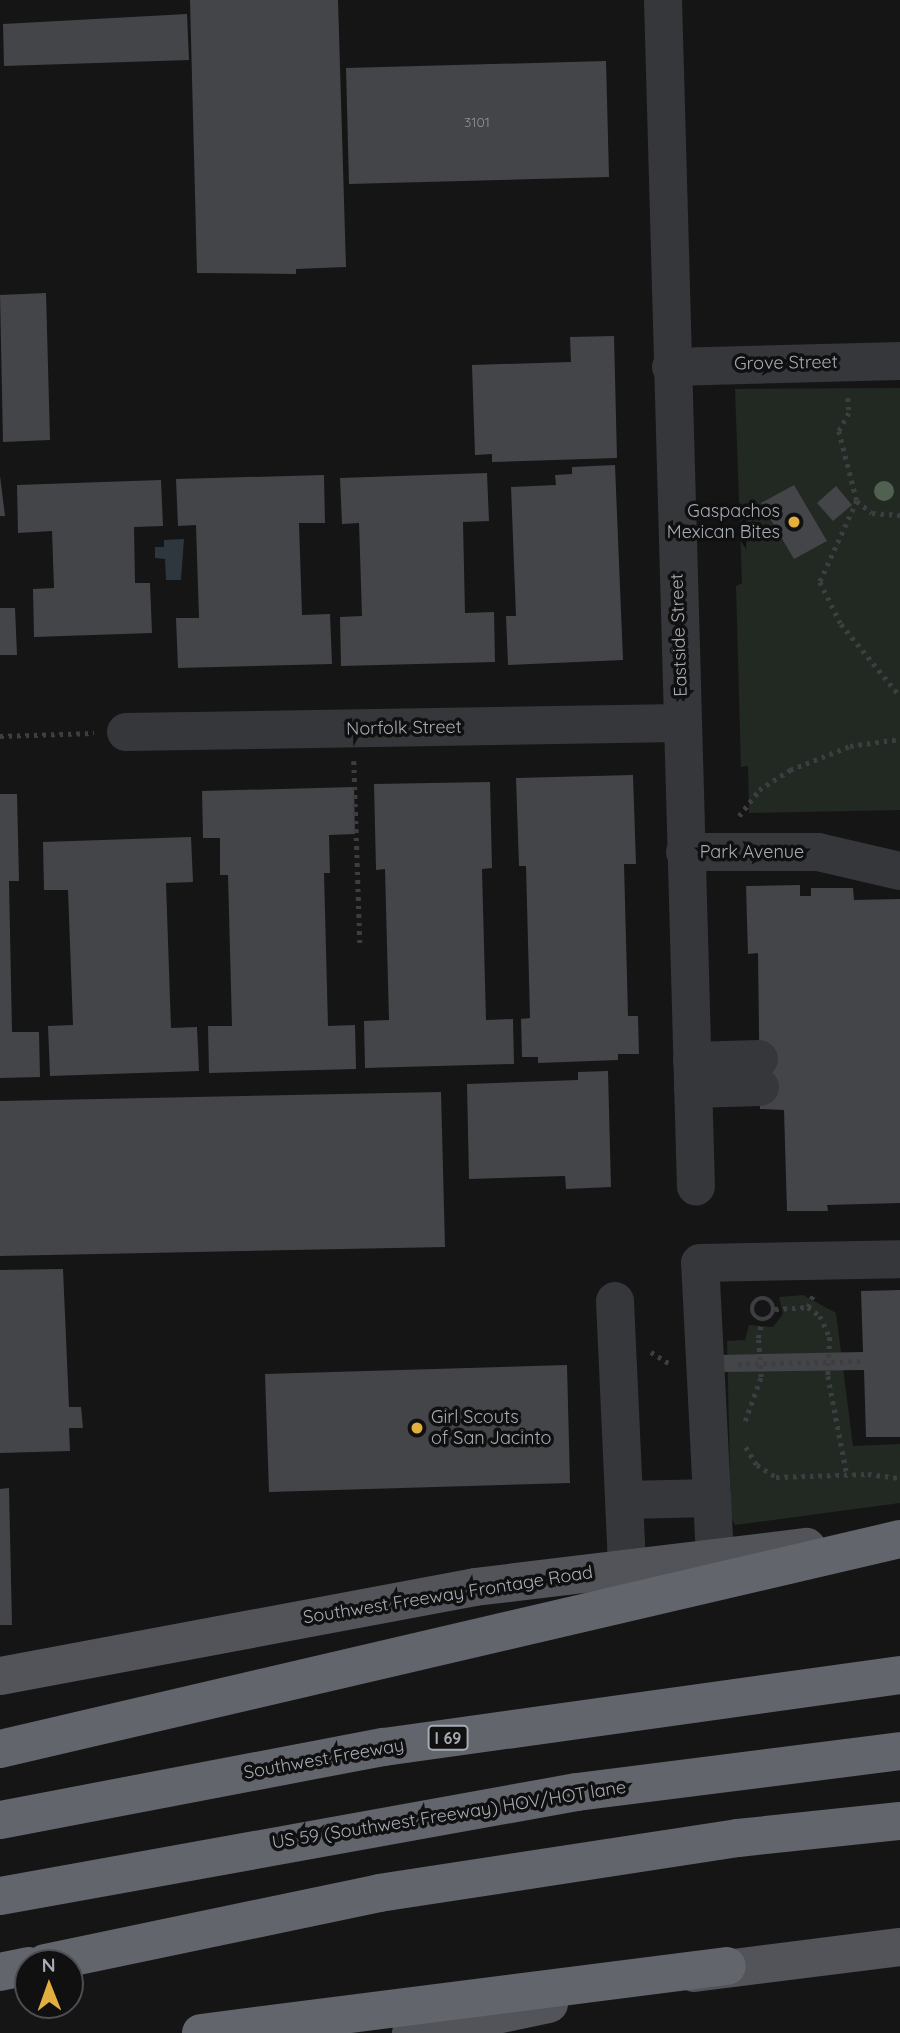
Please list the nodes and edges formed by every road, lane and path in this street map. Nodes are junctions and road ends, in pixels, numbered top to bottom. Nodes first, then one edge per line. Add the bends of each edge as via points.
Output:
1 (663, 0) edge
2 (900, 361) edge
3 (847, 362) junction
4 (671, 367) junction
5 (857, 502) junction
6 (900, 515) edge
7 (900, 696) edge
8 (681, 723) junction
9 (353, 729) junction
10 (127, 732) joint
11 (0, 736) edge
12 (900, 739) edge
13 (739, 850) junction
14 (685, 852) junction
15 (900, 871) edge
16 (360, 946) dead end
17 (759, 1073) dead end
18 (693, 1075) junction
19 (696, 1186) dead end
20 (900, 1259) edge
21 (615, 1301) dead end
22 (808, 1307) dead end
23 (762, 1321) junction
24 (847, 1475) junction
25 (900, 1478) edge
26 (712, 1498) junction
27 (625, 1500) junction
28 (900, 1538) edge
29 (715, 1557) junction
30 (627, 1567) junction
31 (900, 1675) edge
32 (0, 1676) edge
33 (0, 1749) edge
34 (900, 1751) edge
35 (0, 1820) edge
36 (900, 1821) edge
37 (0, 1896) edge
38 (900, 1947) edge
39 (84, 1955) edge
40 (727, 1966) junction
41 (201, 2033) edge
42 (411, 2033) edge

1 - 4 street, Eastside Street
2 - 3 street, Grove Street
3 - 4 street, Grove Street
3 - 5 path via 849,413 838,431
4 - 8 street, Eastside Street
5 - 6 path via 872,513
5 - 7 path via 820,582 841,624
8 - 9 street, Norfolk Street
8 - 14 street, Eastside Street
9 - 10 street, Norfolk Street
9 - 16 path
10 - 11 path
12 - 13 path via 827,754 759,790 739,816
13 - 14 street, Park Avenue
13 - 15 street, Park Avenue via 818,852
14 - 18 street, Eastside Street
17 - 18 street
18 - 19 street, Eastside Street
20 - 26 street via 700,1263
21 - 27 street
22 - 24 path via 820,1316 830,1336 828,1376
23 - 23 path via 774,1313 773,1302 766,1298 752,1306 752,1314
23 - 24 path via 758,1338 761,1377 744,1425 749,1455 776,1477
24 - 25 path
26 - 27 street
26 - 29 street
27 - 30 street
28 - 29 main road, Southwest Freeway Frontage Road
28 - 33 highway
29 - 30 main road, Southwest Freeway Frontage Road
30 - 32 main road, Southwest Freeway Frontage Road via 385,1603
31 - 35 highway, Southwest Freeway / I 69 via 384,1747
34 - 37 highway, US 59 (Southwest Freeway) HOV/HOT lane via 577,1792
36 - 39 highway via 738,1838 379,1893
38 - 40 main road
40 - 41 highway
40 - 42 main road

